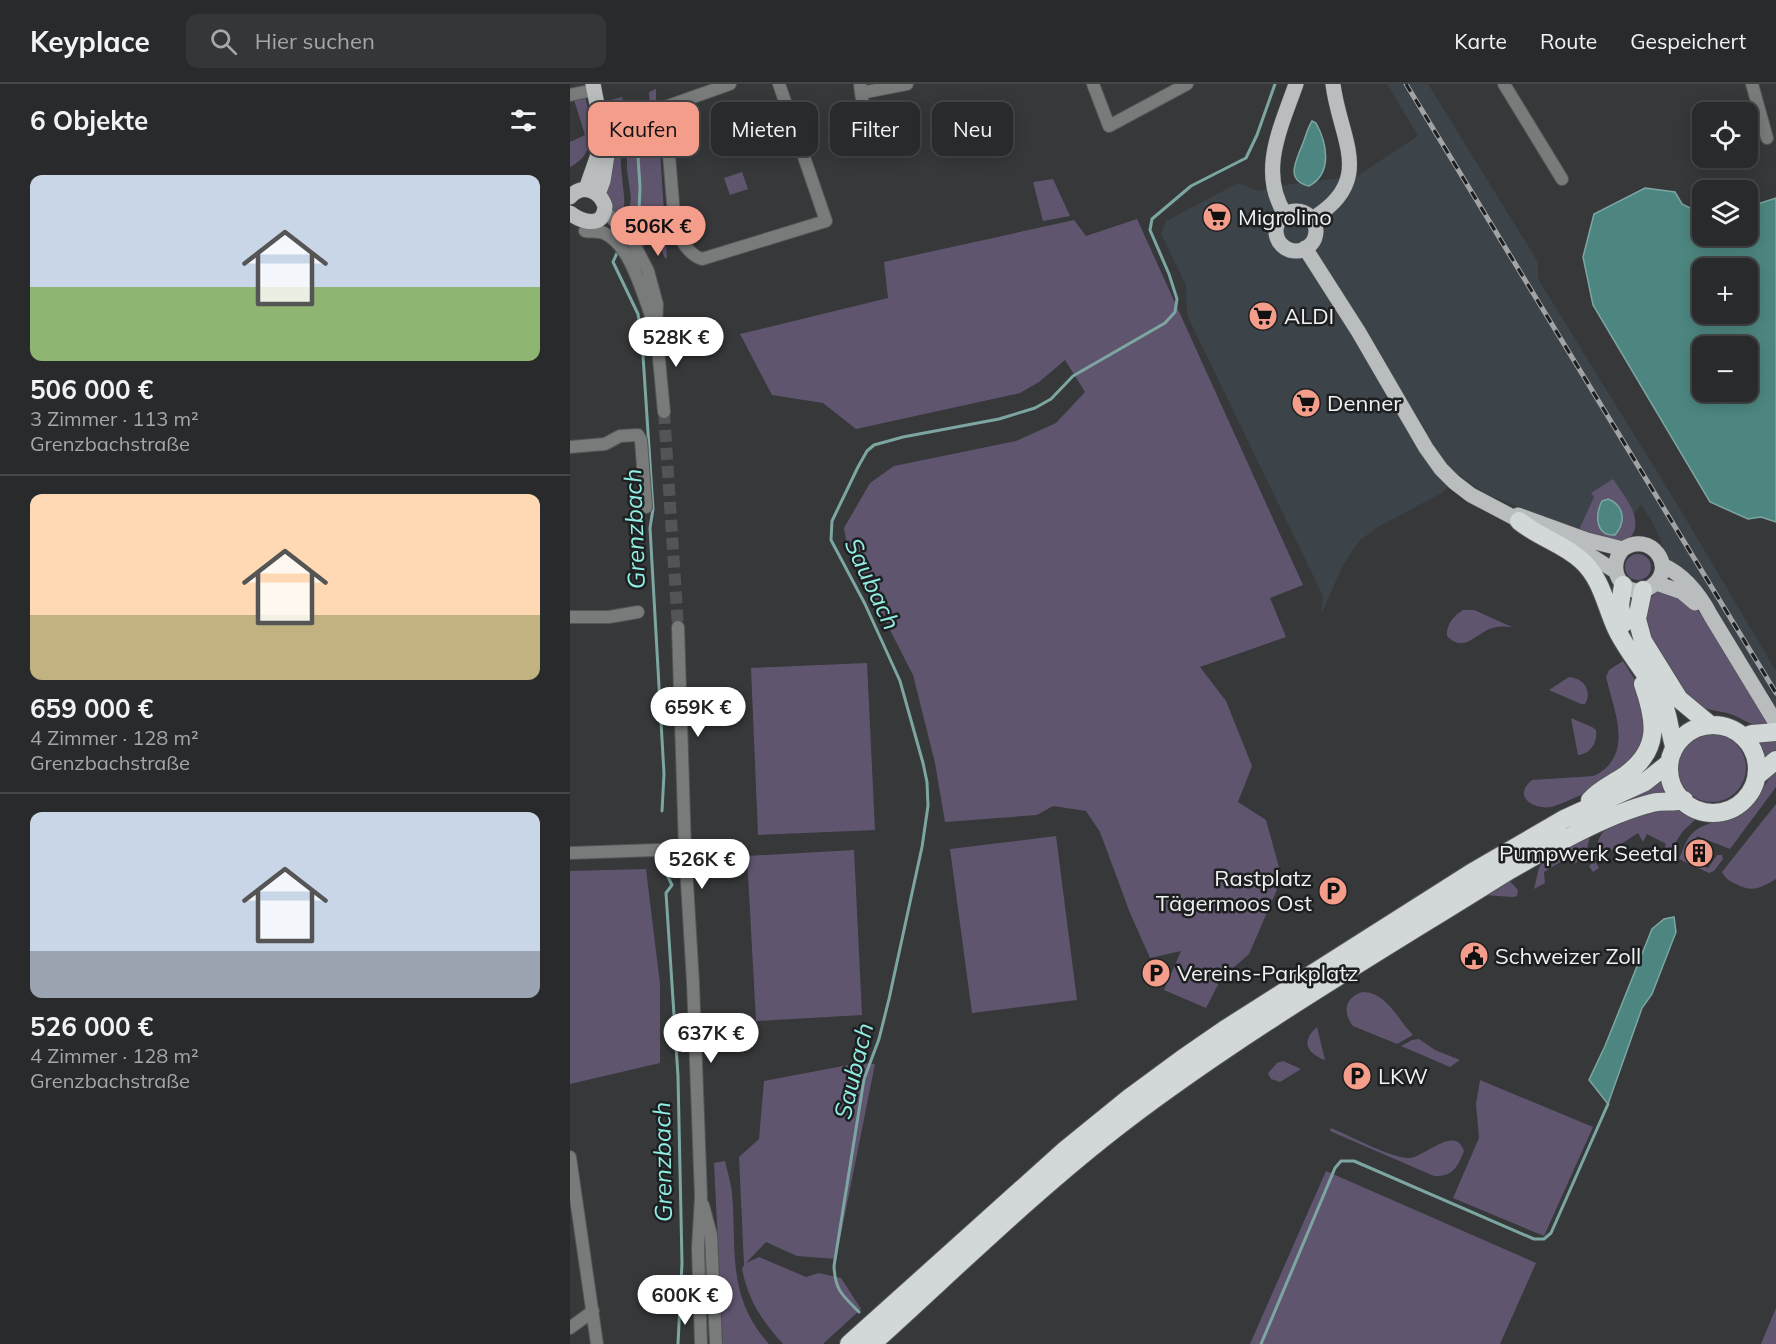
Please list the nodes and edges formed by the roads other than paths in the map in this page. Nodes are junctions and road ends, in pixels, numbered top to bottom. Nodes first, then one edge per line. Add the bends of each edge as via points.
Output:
1 (730, 84) edge
2 (779, 84) edge
3 (907, 84) edge
4 (1093, 84) edge
5 (1187, 84) edge
6 (1296, 84) edge
7 (1334, 84) edge
8 (1504, 84) edge
9 (1752, 84) edge
10 (594, 87) edge
11 (860, 88) edge
12 (570, 96) edge
13 (1767, 138) dead end
14 (1562, 179) dead end
15 (579, 194) edge
16 (605, 211) junction
17 (1285, 214) junction
18 (570, 216) edge
19 (1312, 219) junction
20 (588, 226) junction
21 (1305, 248) junction
22 (656, 327) junction
23 (664, 412) tunnel mouth
24 (570, 447) edge
25 (1491, 505) junction
26 (645, 507) dead end
27 (1519, 521) junction
28 (1623, 549) junction
29 (1662, 566) junction
30 (1619, 578) junction
31 (1649, 586) junction
32 (638, 612) dead end
33 (1711, 616) junction
34 (570, 617) edge
35 (678, 627) tunnel mouth
36 (1630, 649) junction
37 (1641, 669) junction
38 (1776, 723) edge
39 (1709, 724) junction
40 (1776, 732) edge
41 (1743, 737) junction
42 (1672, 755) junction
43 (1776, 760) edge
44 (1758, 775) junction
45 (1684, 800) junction
46 (1581, 811) junction
47 (685, 849) junction
48 (570, 853) edge
49 (570, 1156) edge
50 (701, 1197) junction
51 (574, 1202) edge
52 (593, 1311) junction
53 (570, 1328) edge
54 (597, 1344) edge
55 (700, 1344) edge
56 (716, 1344) edge
57 (849, 1344) edge
58 (872, 1344) edge

1 - 2 street via 665,107 675,227 692,253 702,259 826,221
3 - 11 street
4 - 5 street via 1109,126
6 - 17 main road via 1276,138 1272,163 1273,186
7 - 19 main road via 1348,146 1348,176 1336,200
8 - 14 street
9 - 13 street
10 - 12 street
10 - 15 main road via 607,160
15 - 16 main road via 603,200
16 - 20 main road
16 - 22 street via 631,238 648,271 657,304
17 - 19 main road via 1303,212
17 - 21 main road via 1277,225 1278,239 1287,248
18 - 20 main road
19 - 21 main road via 1315,238
20 - 22 street via 616,242 624,253
21 - 25 main road via 1441,469 1471,495
22 - 23 street
24 - 26 street via 605,444 620,436 638,435
25 - 27 main road
25 - 28 main road
27 - 30 main road via 1563,540
27 - 36 highway via 1569,550 1587,567 1600,585 1616,628
28 - 29 main road via 1646,545 1656,552
28 - 30 main road via 1617,558
29 - 31 main road via 1659,578
29 - 33 main road via 1692,587
30 - 31 main road via 1634,590
30 - 36 highway via 1620,614
31 - 33 main road via 1682,592
31 - 39 highway via 1637,619 1643,640 1679,699
32 - 34 street
33 - 38 main road
35 - 47 street
36 - 37 highway
37 - 42 highway via 1666,710
37 - 46 highway via 1653,716 1650,746 1637,765 1602,789
39 - 41 highway via 1729,728
39 - 42 highway via 1690,730
40 - 41 highway
41 - 44 highway via 1754,753
42 - 45 highway via 1672,784
42 - 46 highway via 1646,782
43 - 44 highway
44 - 45 highway via 1749,797 1726,813 1710,814
45 - 58 highway via 1656,802 1627,811 1538,855 1212,1058 1064,1171
46 - 57 highway via 1471,873 1164,1072 1065,1150
47 - 48 street
47 - 50 street
49 - 51 street
50 - 55 street
50 - 56 street via 711,1236
51 - 52 street
52 - 53 street
52 - 54 street

